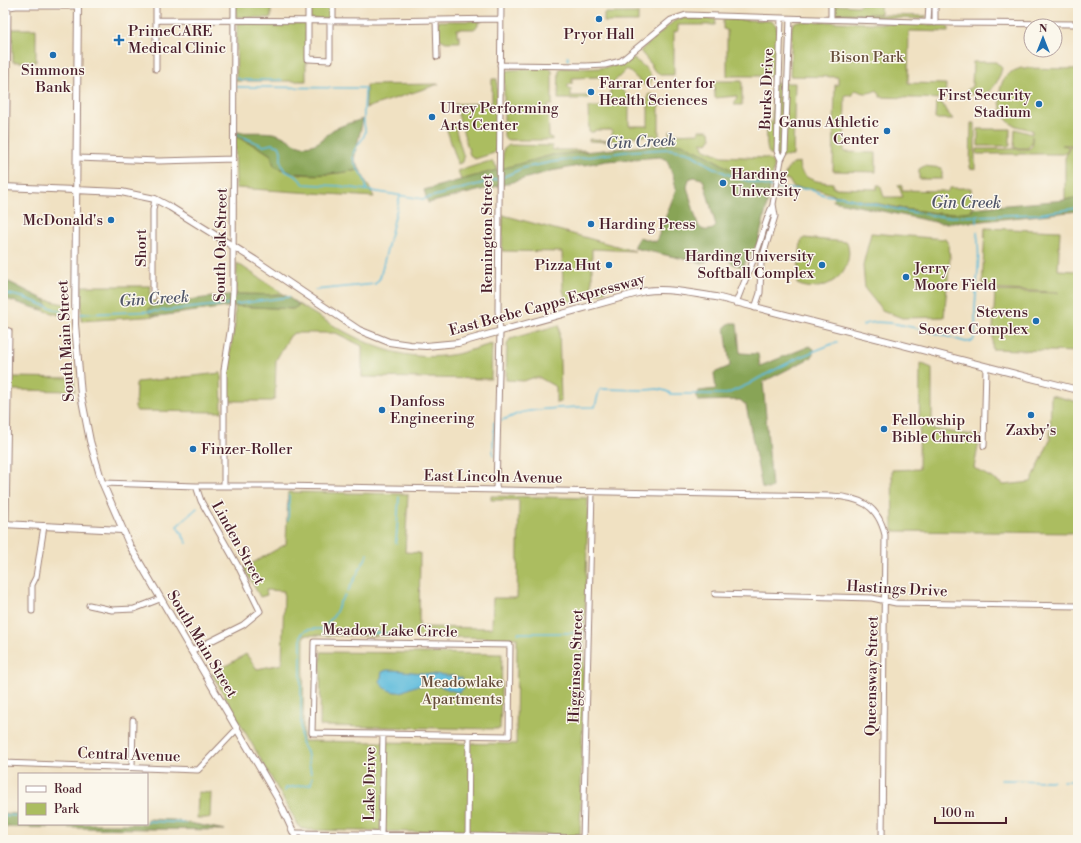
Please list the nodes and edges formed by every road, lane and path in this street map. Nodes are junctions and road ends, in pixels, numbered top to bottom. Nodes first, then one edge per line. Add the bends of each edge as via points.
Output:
1 (156, 3) edge
2 (234, 3) edge
3 (308, 3) edge
4 (333, 3) edge
5 (500, 3) edge
6 (832, 3) edge
7 (929, 3) edge
8 (933, 3) edge
9 (78, 5) edge
10 (5, 7) edge
11 (500, 18) junction
12 (780, 18) junction
13 (790, 19) junction
14 (831, 19) junction
15 (156, 20) junction
16 (436, 20) junction
17 (234, 21) junction
18 (308, 21) junction
19 (332, 21) junction
20 (931, 22) junction
21 (1078, 24) edge
22 (437, 57) dead end
23 (500, 65) junction
24 (156, 69) dead end
25 (77, 158) junction
26 (234, 159) junction
27 (781, 160) junction
28 (4, 170) edge
29 (4, 187) edge
30 (76, 189) junction
31 (155, 199) junction
32 (773, 204) junction
33 (234, 248) junction
34 (153, 298) dead end
35 (736, 303) junction
36 (755, 308) junction
37 (6, 331) edge
38 (500, 332) junction
39 (986, 367) junction
40 (1078, 390) edge
41 (5, 443) edge
42 (984, 446) dead end
43 (103, 483) junction
44 (196, 486) junction
45 (224, 486) junction
46 (496, 490) junction
47 (592, 492) junction
48 (877, 515) joint
49 (5, 524) edge
50 (44, 526) junction
51 (122, 530) junction
52 (715, 594) dead end
53 (160, 599) junction
54 (885, 601) junction
55 (89, 606) dead end
56 (1078, 606) edge
57 (32, 611) dead end
58 (191, 651) junction
59 (133, 720) dead end
60 (237, 729) junction
61 (383, 734) junction
62 (469, 736) junction
63 (3, 763) edge
64 (132, 767) junction
65 (295, 833) junction
66 (381, 834) junction
67 (468, 836) junction
68 (583, 839) edge
69 (297, 840) edge
70 (882, 840) edge

1 - 15 street
2 - 17 street, South Oak Street
3 - 18 street
4 - 19 street
5 - 11 street, Remington Street
6 - 14 street
7 - 20 street
8 - 20 street
9 - 10 street
9 - 25 main road, South Main Street
10 - 28 street
11 - 16 street
11 - 23 street, Remington Street
12 - 13 street
12 - 23 street via 686,15 671,20 621,61 605,65 580,66
12 - 27 street, Burks Drive via 777,151
13 - 14 street
13 - 27 street, Burks Drive via 785,152
14 - 20 street
15 - 17 street
15 - 24 street
16 - 19 street
16 - 22 street
17 - 18 street
17 - 26 street, South Oak Street
18 - 19 street
18 - 19 street via 308,59 330,60
20 - 21 street
23 - 38 street, Remington Street
25 - 26 street via 158,161
25 - 30 main road, South Main Street
26 - 33 street, South Oak Street
27 - 32 street, Burks Drive
28 - 29 street
29 - 30 main road, East Beebe Capps Expressway
30 - 31 main road, East Beebe Capps Expressway via 121,192
30 - 43 main road, South Main Street via 77,358 90,441
31 - 33 main road, East Beebe Capps Expressway
31 - 34 street, Short
32 - 35 street, Burks Drive
32 - 36 street, Burks Drive via 775,216 762,262 760,293
33 - 38 main road, East Beebe Capps Expressway via 359,330 389,342 432,346 458,343
33 - 45 street, South Oak Street via 231,326 224,370
35 - 36 main road, East Beebe Capps Expressway
35 - 38 main road, East Beebe Capps Expressway via 687,292 658,289
36 - 39 main road, East Beebe Capps Expressway
37 - 41 street
38 - 46 street, Remington Street
39 - 40 main road, East Beebe Capps Expressway
39 - 42 street
41 - 49 street
43 - 44 street, East Lincoln Avenue
43 - 51 main road, South Main Street
44 - 45 street, East Lincoln Avenue
44 - 58 street, Linden Street via 201,501 235,560 260,611 243,625
45 - 46 street, East Lincoln Avenue
46 - 47 street, East Lincoln Avenue
47 - 48 street, East Lincoln Avenue via 845,496 869,506
47 - 68 street, Higginson Street
48 - 54 street, Queensway Street via 885,535
49 - 50 main road
50 - 51 main road
50 - 57 street via 36,577 32,586
51 - 53 main road, South Main Street
52 - 54 street, Hastings Drive via 872,598
53 - 55 street via 134,608 112,610
53 - 58 main road, South Main Street
54 - 56 street, Hastings Drive
54 - 70 street, Queensway Street
58 - 60 main road, South Main Street
59 - 64 street
60 - 64 street, Central Avenue via 198,770
60 - 65 main road, South Main Street
61 - 62 street, Meadow Lake Circle
61 - 62 street, Meadow Lake Circle via 312,733 314,642 510,645 509,736
61 - 66 street, Lake Drive
62 - 67 street
63 - 64 street, Central Avenue
65 - 66 street
65 - 69 main road, South Main Street
66 - 67 street
67 - 68 street

